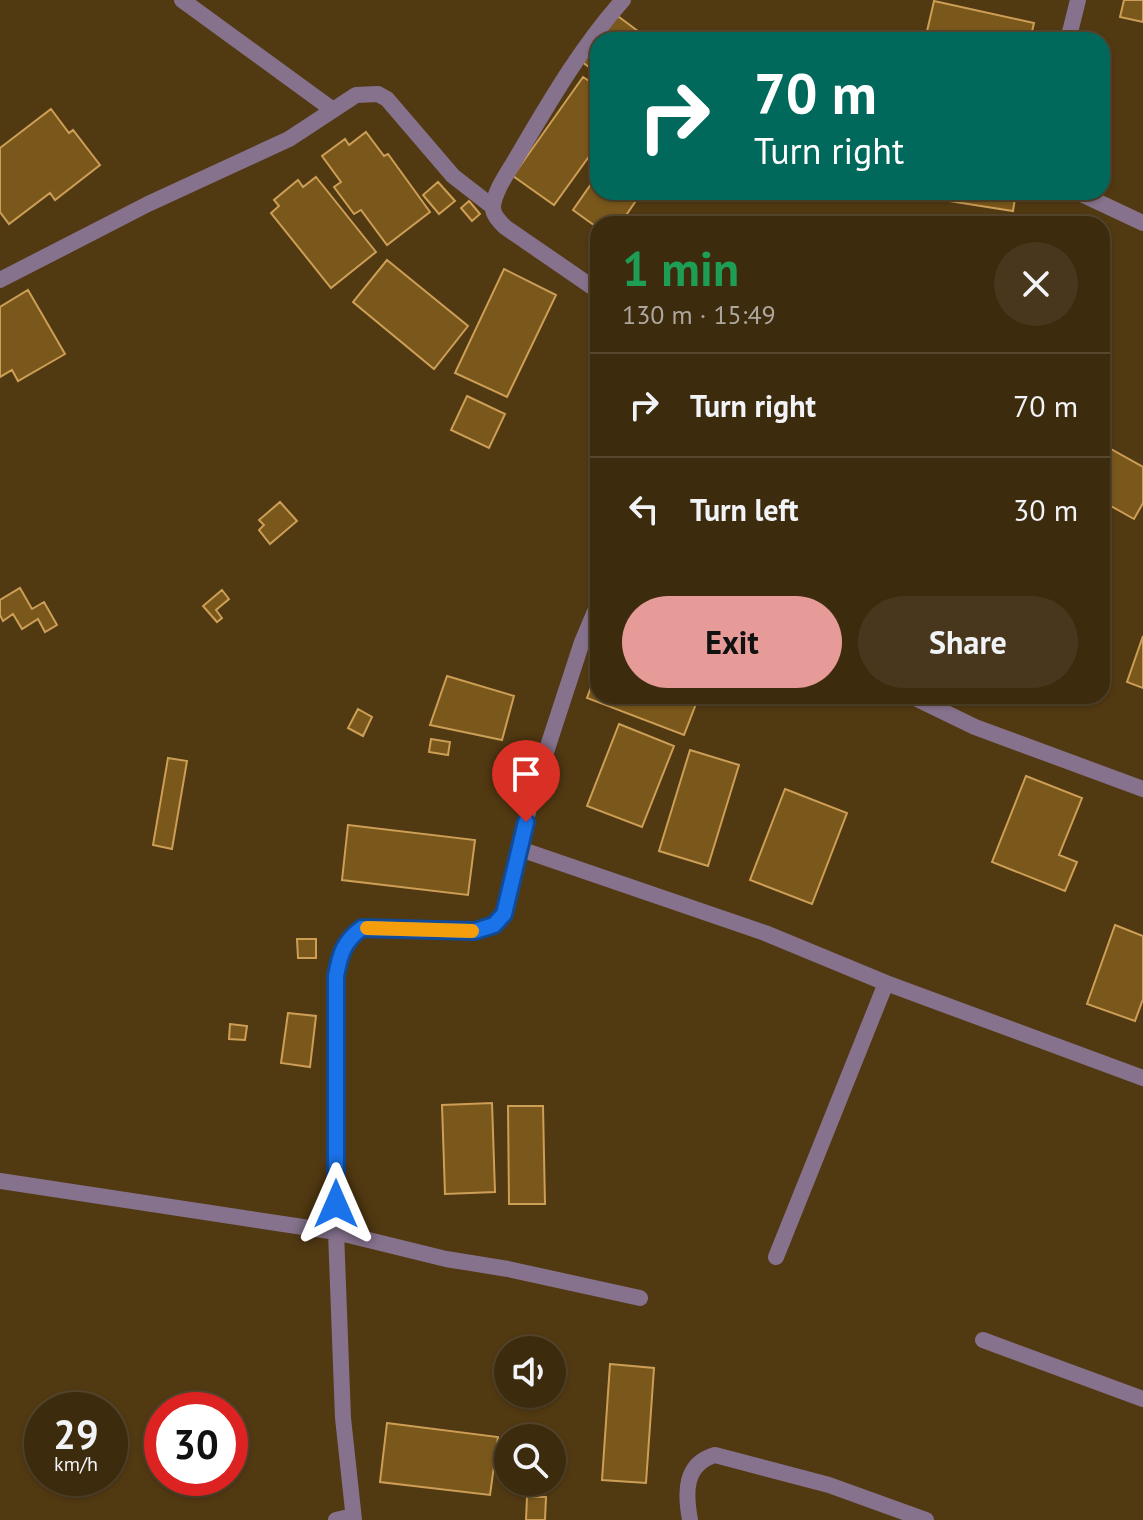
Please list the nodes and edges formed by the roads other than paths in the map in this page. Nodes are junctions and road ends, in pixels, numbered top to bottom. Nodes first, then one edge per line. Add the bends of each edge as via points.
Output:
1 (182, 0) edge
2 (623, 0) edge
3 (1078, 0) edge
4 (598, 32) edge
5 (1070, 32) edge
6 (590, 41) edge
7 (333, 110) junction
8 (1094, 200) edge
9 (493, 207) junction
10 (1143, 223) edge
11 (0, 280) edge
12 (590, 285) edge
13 (590, 623) edge
14 (928, 704) edge
15 (1143, 789) edge
16 (520, 849) junction
17 (886, 983) junction
18 (1143, 1078) edge
19 (0, 1181) edge
20 (336, 1232) junction
21 (776, 1257) dead end
22 (640, 1298) dead end
23 (983, 1340) dead end
24 (1143, 1399) edge
25 (354, 1518) edge
26 (336, 1520) edge
27 (690, 1520) edge
28 (926, 1520) edge

1 - 7 street
2 - 4 street
3 - 5 street
6 - 9 street via 558,87
7 - 9 street via 356,95 387,99 453,176
7 - 11 street via 289,139
8 - 10 street
9 - 12 street via 505,227
13 - 16 street via 532,795
14 - 15 street
16 - 17 street via 765,933
16 - 20 street via 504,914 494,925 475,931 362,928 340,953
17 - 18 street
17 - 21 street
19 - 20 street
20 - 22 street
20 - 25 street via 343,1418
23 - 24 street
25 - 26 street
27 - 28 street via 689,1476 696,1465 715,1455 829,1485

